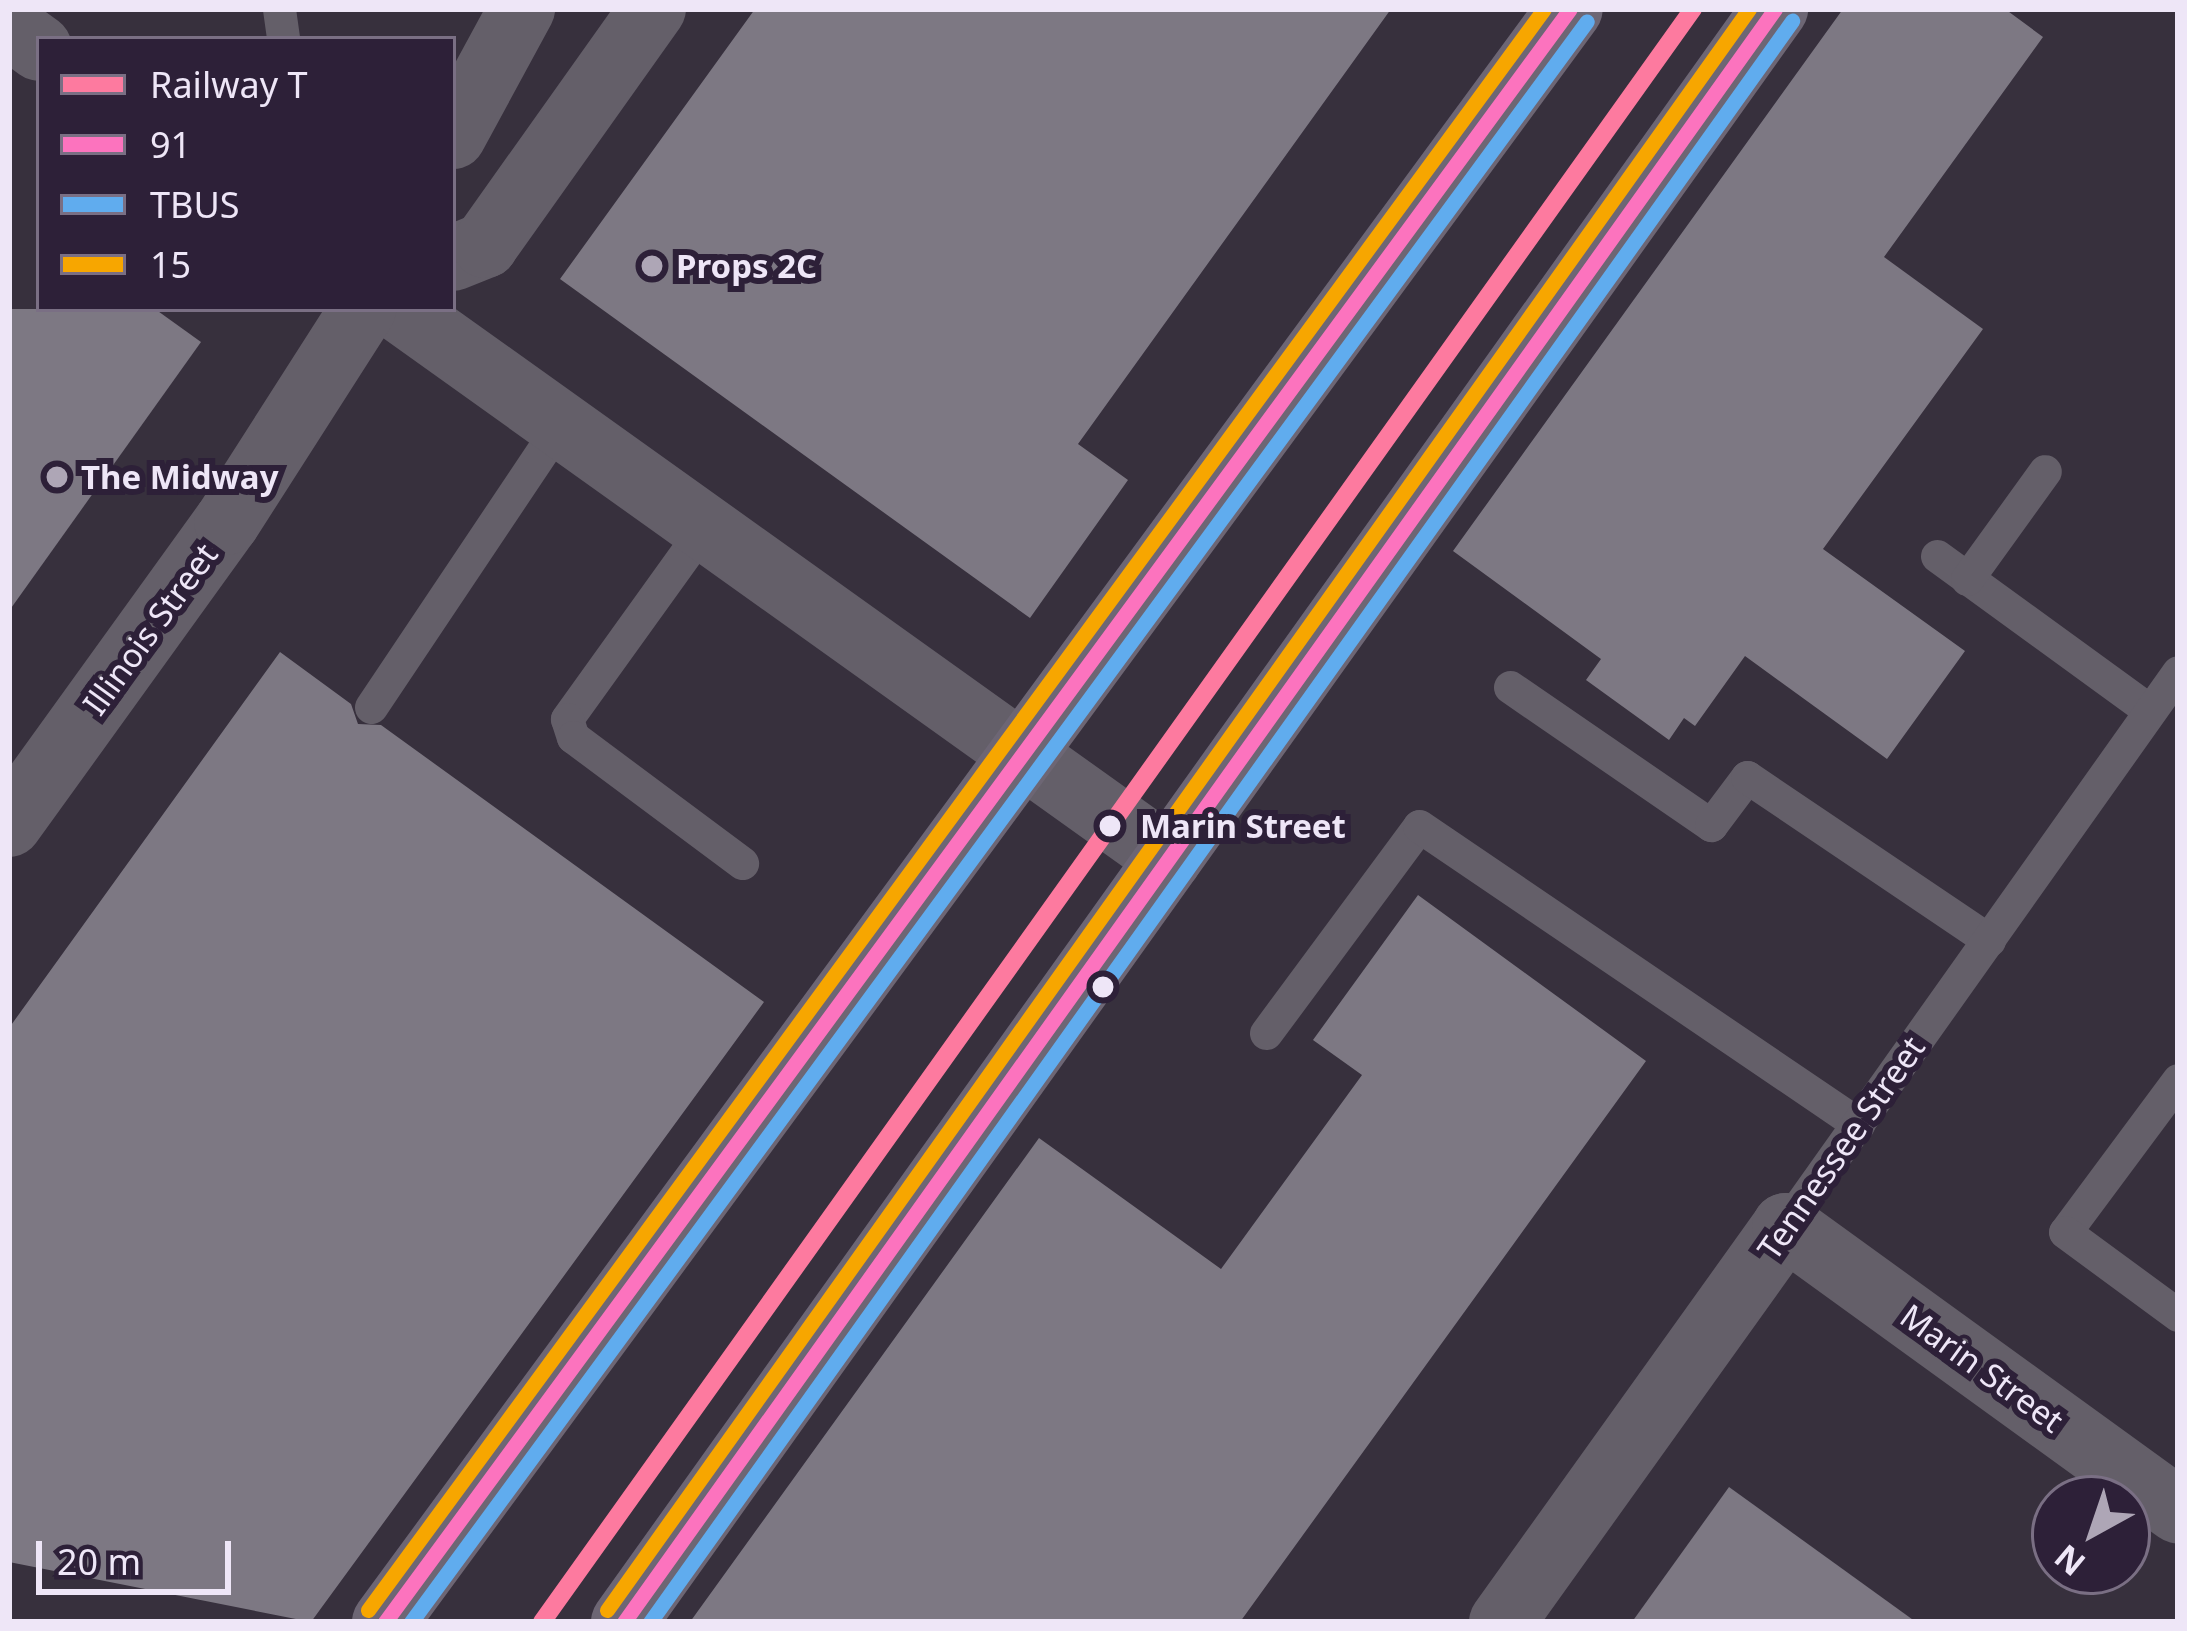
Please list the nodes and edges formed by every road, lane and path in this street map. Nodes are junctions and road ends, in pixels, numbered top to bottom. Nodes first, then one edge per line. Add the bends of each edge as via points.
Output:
1 (522, 9) edge
2 (653, 9) edge
3 (1570, 9) edge
4 (1775, 9) edge
5 (9, 26) edge
6 (36, 46) edge
7 (456, 130) edge
8 (456, 257) edge
9 (361, 312) edge
10 (402, 312) edge
11 (560, 425) junction
12 (2045, 471) dead end
13 (704, 528) junction
14 (1937, 556) dead end
15 (1967, 578) junction
16 (2178, 672) edge
17 (1510, 687) dead end
18 (371, 707) dead end
19 (2150, 711) junction
20 (1021, 755) junction
21 (9, 824) edge
22 (1168, 859) junction
23 (742, 863) dead end
24 (1988, 940) junction
25 (1266, 1033) dead end
26 (2178, 1079) edge
27 (1858, 1124) junction
28 (1785, 1226) junction
29 (2178, 1315) edge
30 (2178, 1510) edge
31 (385, 1622) edge
32 (624, 1622) edge
33 (1502, 1622) edge

1 - 7 street
2 - 8 street via 485,245
3 - 20 main road
4 - 22 main road
5 - 6 street
9 - 21 street, Illinois Street via 227,522
10 - 11 street
11 - 13 street
11 - 18 lane
12 - 15 lane
13 - 20 street
13 - 23 lane via 567,719 573,736
14 - 15 lane
15 - 19 lane
16 - 19 lane, Tennessee Street
17 - 24 lane via 1711,825 1747,777
19 - 24 lane, Tennessee Street
20 - 22 street
20 - 31 main road
22 - 32 main road
24 - 27 lane, Tennessee Street
25 - 27 lane via 1419,826
26 - 29 lane via 2065,1232
27 - 28 lane, Tennessee Street
28 - 30 street, Marin Street
28 - 33 street, Tennessee Street

